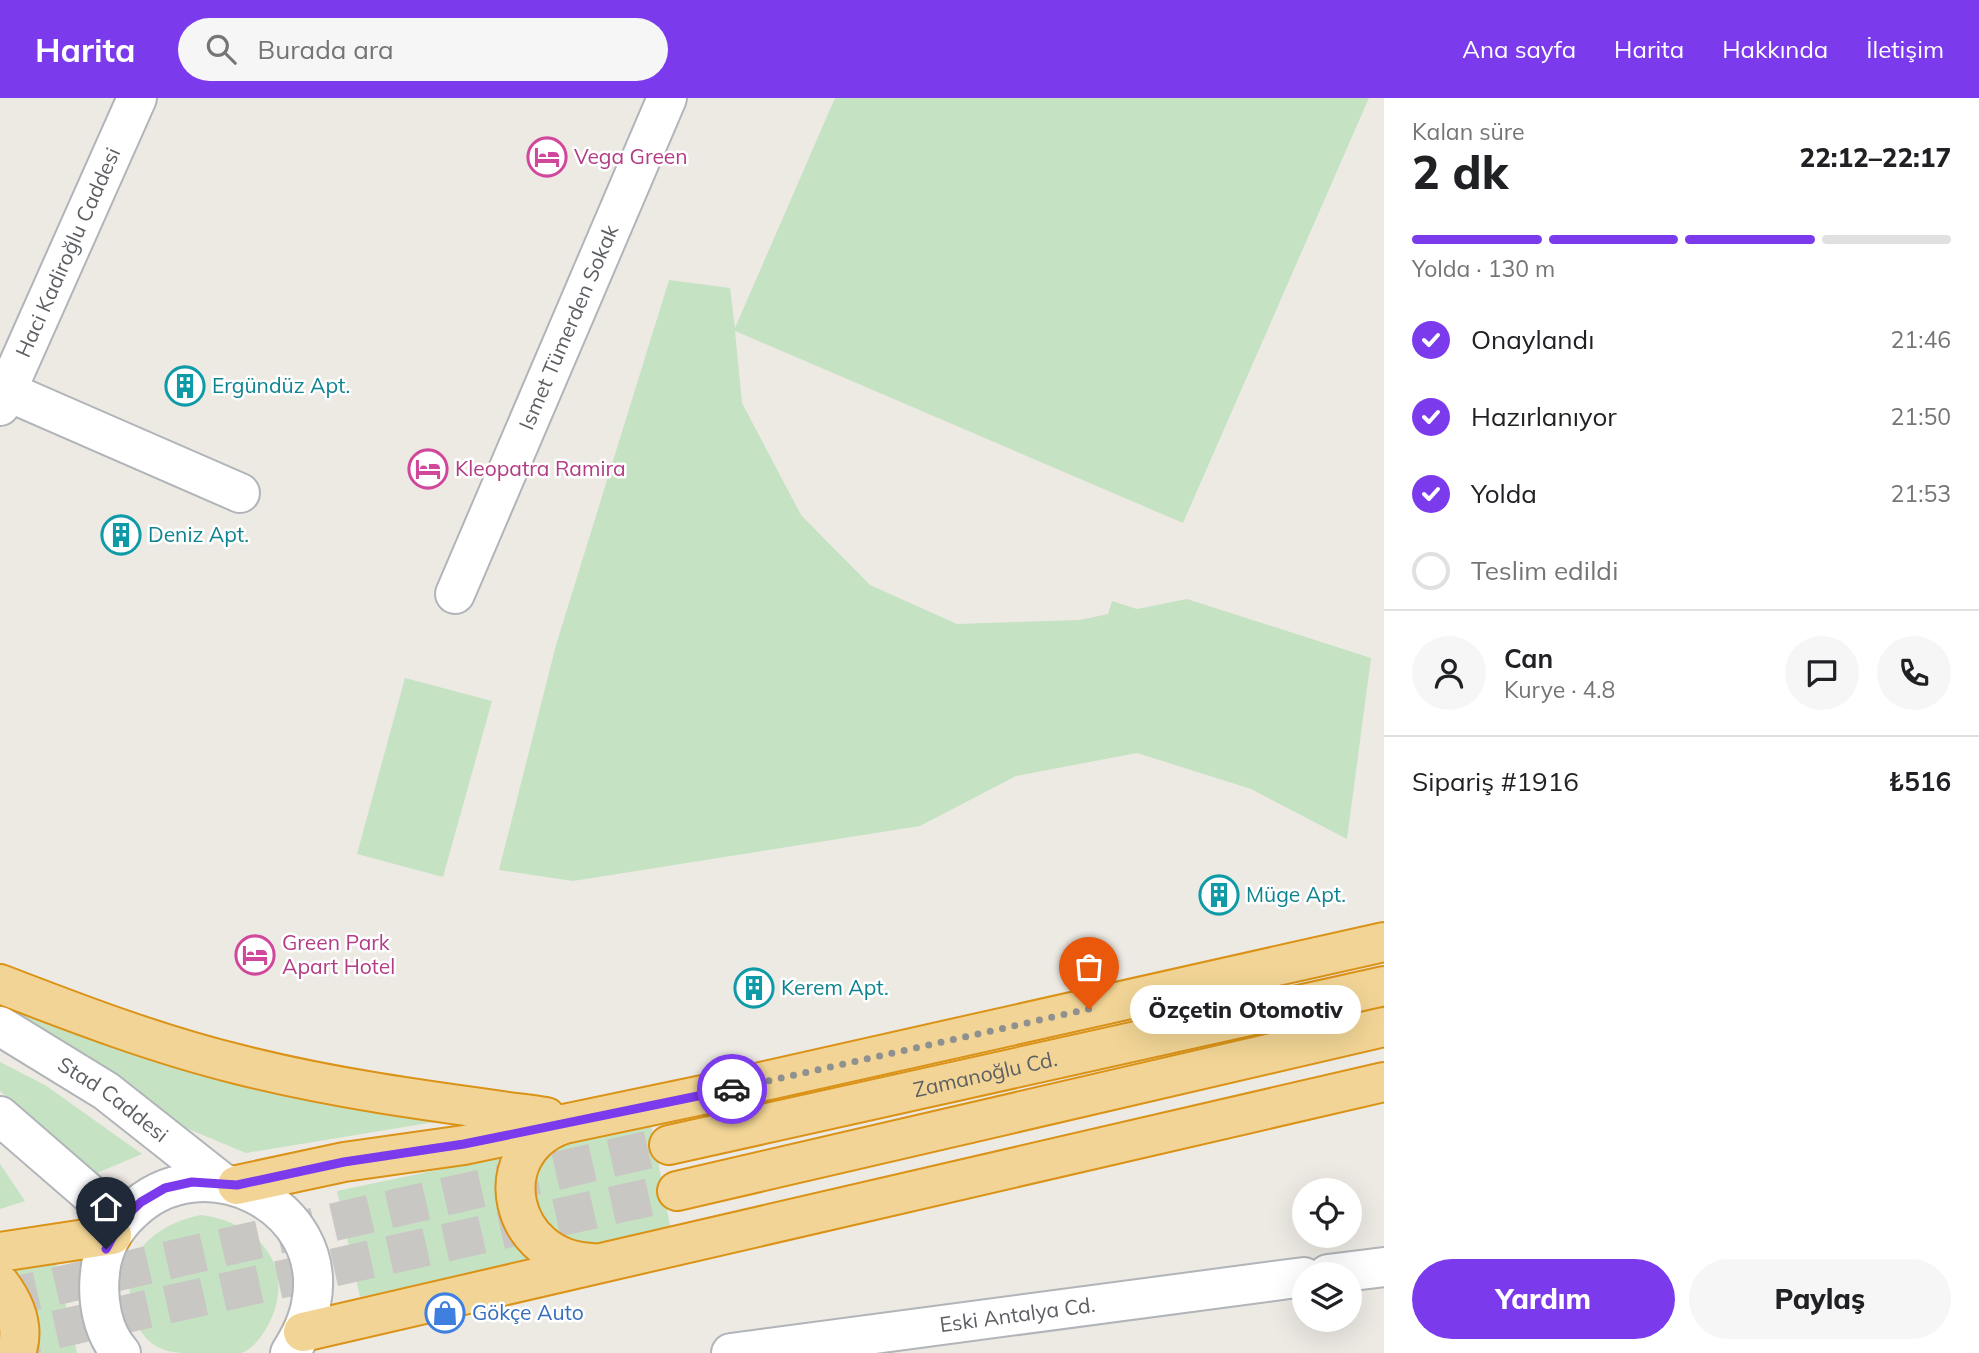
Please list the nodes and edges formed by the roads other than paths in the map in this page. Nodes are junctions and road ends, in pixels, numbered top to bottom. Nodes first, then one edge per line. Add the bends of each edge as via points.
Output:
1 (137, 98) edge
2 (667, 98) edge
3 (3, 399) edge
4 (240, 493) dead end
5 (455, 594) dead end
6 (1384, 942) edge
7 (0, 984) edge
8 (1384, 986) edge
9 (0, 1026) edge
10 (1384, 1027) edge
11 (1384, 1082) edge
12 (0, 1116) edge
13 (572, 1120) junction
14 (669, 1145) tunnel mouth
15 (228, 1183) junction
16 (677, 1191) tunnel mouth
17 (117, 1228) junction
18 (0, 1252) edge
19 (597, 1263) junction
20 (1384, 1266) edge
21 (1362, 1269) edge
22 (1292, 1279) edge
23 (0, 1284) edge
24 (297, 1342) edge
25 (837, 1347) edge
26 (16, 1353) edge
27 (121, 1353) edge
28 (731, 1353) edge

1 - 3 street, Haci Kadiroğlu Caddesi
2 - 5 street, Ismet Tümerden Sokak
3 - 4 street
6 - 13 highway
7 - 13 highway via 136,1035 238,1065 397,1096
8 - 14 highway, Zamanoğlu Cd.
9 - 15 street, Stad Caddesi via 106,1091
10 - 16 highway, Zamanoğlu Cd.
11 - 19 highway
12 - 17 street
13 - 15 highway via 464,1144
13 - 19 highway via 535,1142 516,1181 516,1203 536,1242 554,1255
15 - 17 street via 192,1182 165,1188 141,1202
15 - 24 street, Stad Caddesi via 272,1205 303,1243 312,1272 312,1303
17 - 18 highway
17 - 27 street via 101,1263 98,1293 104,1322
19 - 24 highway
20 - 21 street
22 - 25 street, Eski Antalya Cd.
23 - 26 highway via 19,1321
25 - 28 street, Eski Antalya Cd.

